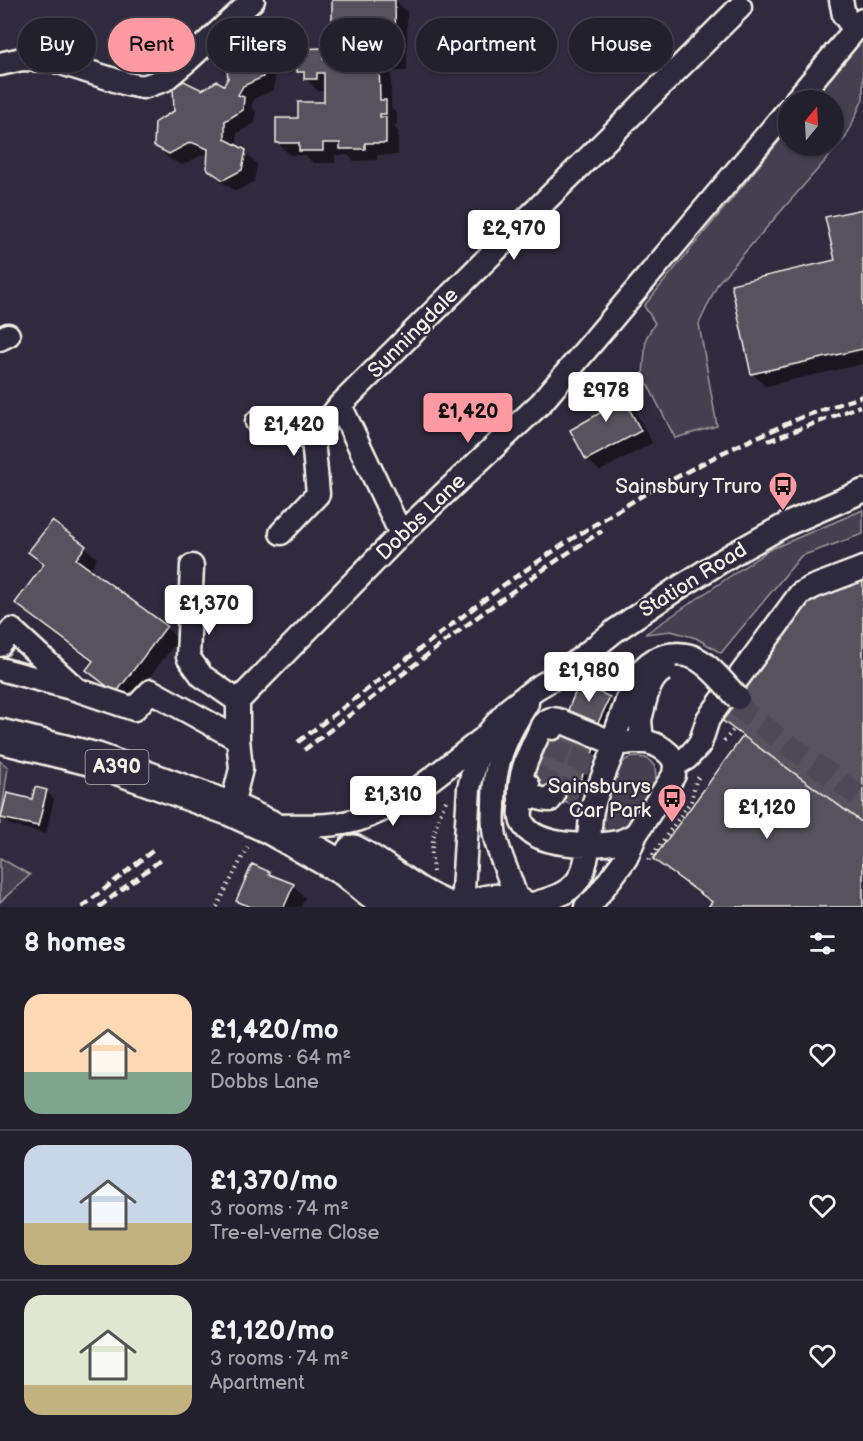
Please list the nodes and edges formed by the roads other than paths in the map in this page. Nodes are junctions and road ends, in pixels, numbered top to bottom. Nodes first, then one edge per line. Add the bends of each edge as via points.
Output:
1 (253, 0) edge
2 (841, 0) edge
3 (740, 7) dead end
4 (859, 25) edge
5 (0, 64) edge
6 (804, 90) edge
7 (778, 122) edge
8 (340, 405) junction
9 (257, 422) dead end
10 (313, 439) junction
11 (863, 491) edge
12 (280, 533) dead end
13 (401, 534) junction
14 (192, 566) dead end
15 (863, 568) edge
16 (0, 645) edge
17 (0, 669) edge
18 (535, 689) junction
19 (78, 690) junction
20 (238, 701) junction
21 (735, 703) tunnel mouth
22 (635, 704) junction
23 (581, 734) junction
24 (484, 738) junction
25 (238, 739) junction
26 (642, 742) junction
27 (3, 743) edge
28 (675, 765) junction
29 (231, 809) junction
30 (264, 824) junction
31 (636, 834) junction
32 (587, 846) junction
33 (521, 906) edge
34 (392, 907) edge
35 (451, 907) edge
36 (473, 907) edge
37 (586, 907) edge

1 - 5 street via 164,80 143,87 52,60 21,59
2 - 4 street via 844,15
3 - 8 street, Sunningdale
4 - 6 street
7 - 13 street, Dobbs Lane via 541,403
8 - 10 street, Sunningdale
8 - 13 street
9 - 10 street
10 - 12 street via 318,494
11 - 18 street, Station Road via 785,525 733,554 616,630
13 - 20 street, Dobbs Lane
14 - 20 street via 188,657 202,676
15 - 28 street via 800,594 708,719 700,744
16 - 19 street via 12,630
17 - 19 street
18 - 24 street, Station Road via 509,709
18 - 33 street, Station Road via 501,754 494,791 496,843
19 - 25 street via 134,709 151,691
20 - 25 street
21 - 22 street, bridge via 700,661 678,653 659,658 644,668 633,686
22 - 23 street via 616,732
22 - 26 street
23 - 26 street
23 - 32 street via 593,808
23 - 32 street via 556,718 546,720 521,775 519,789 540,797 522,822 528,830 554,841
24 - 30 street via 424,785 379,811 327,824
24 - 35 street, Station Road via 469,788 464,891
25 - 29 street via 241,769
26 - 28 street via 662,749
27 - 29 highway, A390 via 97,760
28 - 31 street via 674,775
29 - 30 highway, A390
30 - 34 highway, A390 via 346,870
30 - 35 highway, A390 via 319,838 354,853 425,899
31 - 32 street via 620,842
31 - 37 street via 626,858
32 - 33 street via 582,872 573,886
33 - 36 highway via 492,901

